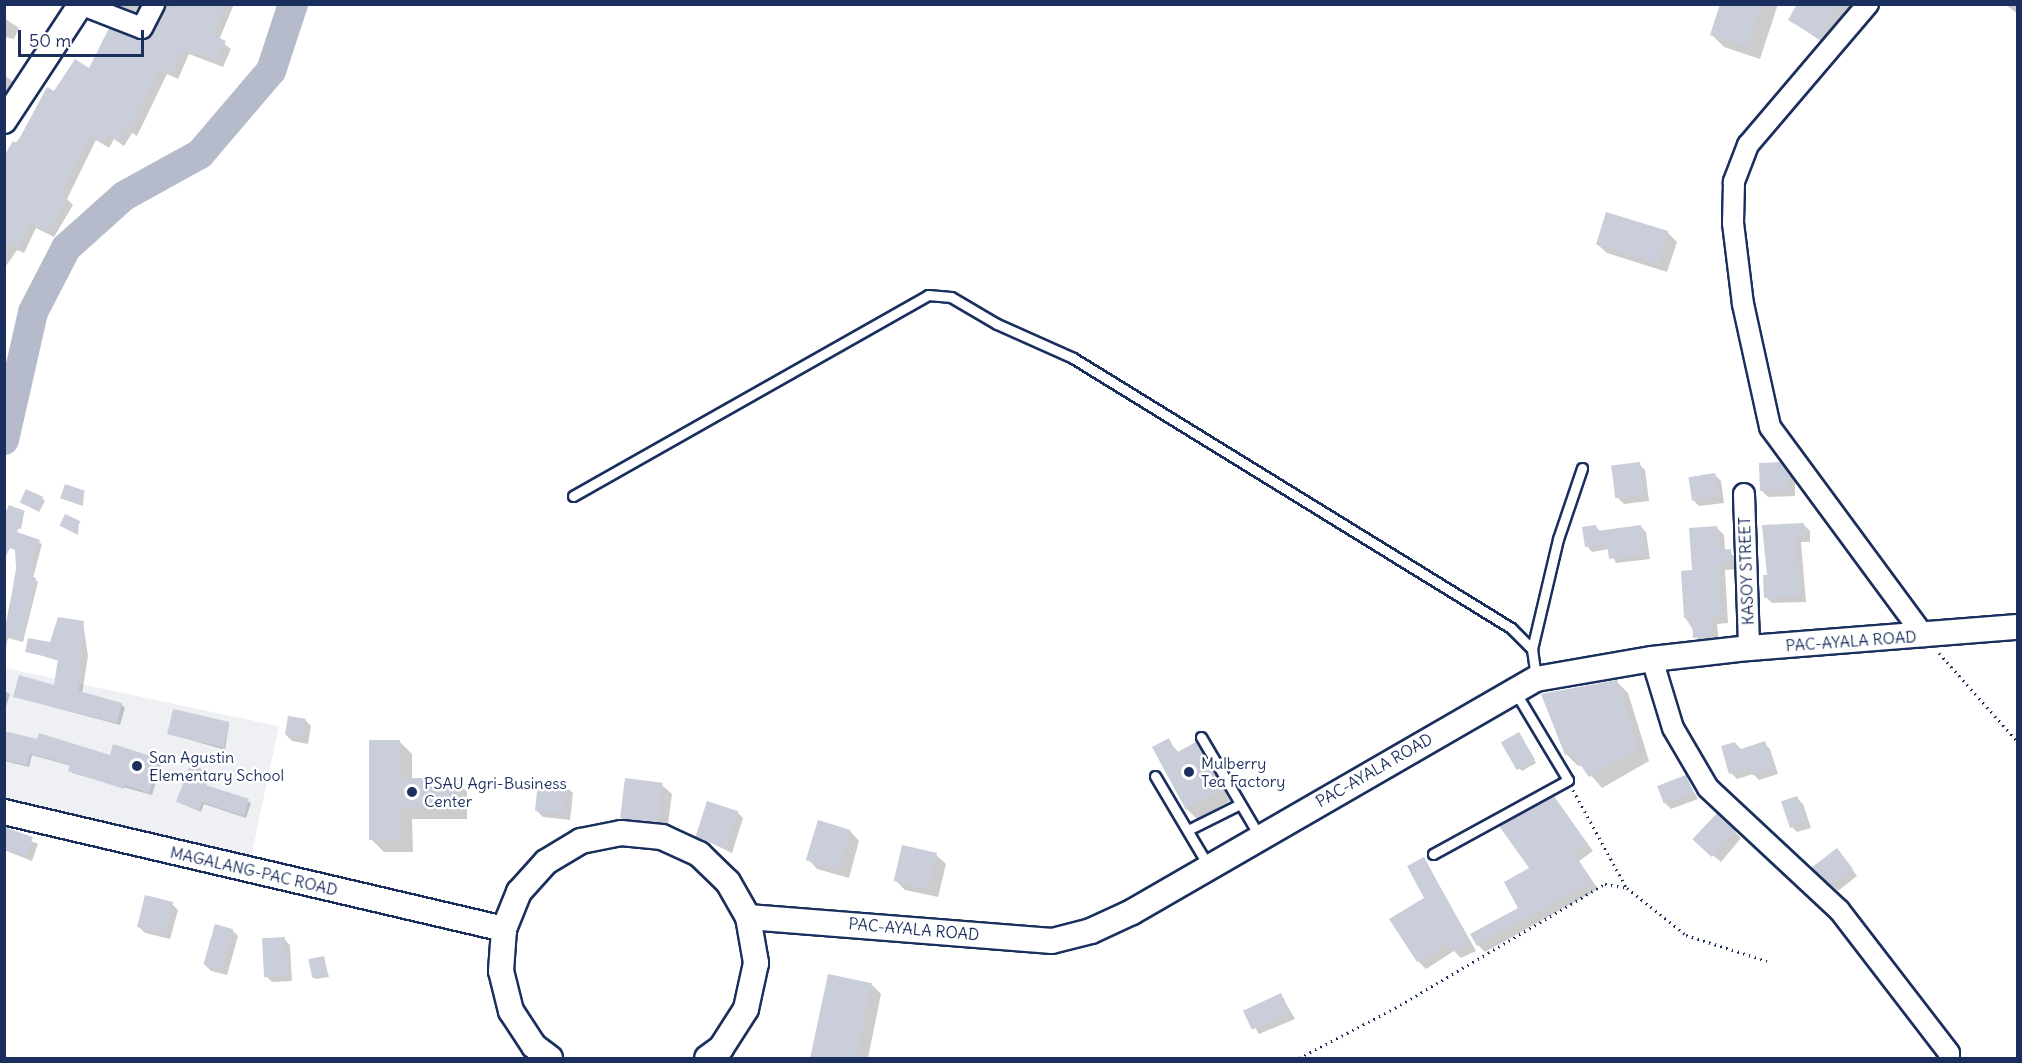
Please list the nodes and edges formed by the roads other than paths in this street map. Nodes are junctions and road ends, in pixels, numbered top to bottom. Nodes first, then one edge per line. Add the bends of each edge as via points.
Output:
1 (154, 4) edge
2 (1868, 4) edge
3 (81, 5) edge
4 (6, 116) edge
5 (1582, 468) dead end
6 (1744, 494) dead end
7 (573, 495) dead end
8 (2018, 627) edge
9 (1924, 636) junction
10 (1749, 648) junction
11 (1532, 649) junction
12 (1652, 659) junction
13 (1525, 683) junction
14 (1201, 737) dead end
15 (1155, 776) dead end
16 (1238, 805) junction
17 (4, 812) edge
18 (1188, 830) junction
19 (1260, 837) junction
20 (1433, 854) dead end
21 (1209, 867) junction
22 (748, 917) junction
23 (504, 929) junction
24 (720, 1055) edge
25 (550, 1059) edge
26 (1949, 1059) edge

1 - 3 street via 142,28
2 - 9 street via 1748,145 1734,182 1733,223 1743,304 1770,427
3 - 4 street
5 - 11 lane via 1558,539
6 - 10 street, KASOY STREET
7 - 11 lane via 928,295 951,297 997,324 1072,358 1234,454 1433,583 1511,628
8 - 9 street, PAC-AYALA ROAD
9 - 10 street, PAC-AYALA ROAD
10 - 12 street, PAC-AYALA ROAD
11 - 13 lane
12 - 13 street, PAC-AYALA ROAD
12 - 26 street via 1673,728 1708,788 1839,910 1949,1053
13 - 19 street, PAC-AYALA ROAD
13 - 20 lane via 1520,706 1568,780
14 - 16 lane
15 - 18 lane
16 - 18 lane
16 - 19 lane
17 - 23 street, MAGALANG-PAC ROAD
18 - 21 lane
19 - 21 street, PAC-AYALA ROAD
21 - 22 street, PAC-AYALA ROAD via 1132,912 1090,931 1052,941
22 - 23 street via 728,882 699,854 662,837 621,833 581,841 546,862 519,892
22 - 24 street via 756,963 746,1009
23 - 25 street via 501,971 511,1011 534,1046

